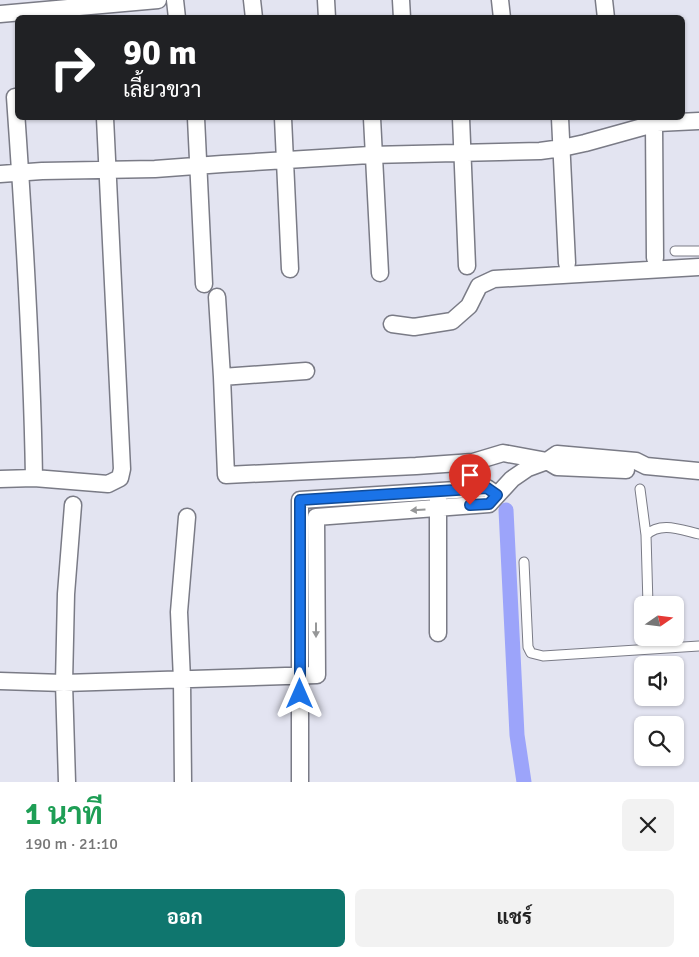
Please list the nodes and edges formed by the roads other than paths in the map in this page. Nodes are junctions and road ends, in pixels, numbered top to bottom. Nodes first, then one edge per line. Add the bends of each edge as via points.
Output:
1 (158, 0) edge
2 (175, 0) edge
3 (252, 0) edge
4 (326, 0) edge
5 (401, 0) edge
6 (500, 0) edge
7 (604, 0) edge
8 (99, 8) edge
9 (21, 10) edge
10 (0, 14) edge
11 (177, 15) edge
12 (254, 15) edge
13 (327, 15) edge
14 (402, 15) edge
15 (502, 15) edge
16 (606, 15) edge
17 (17, 120) edge
18 (105, 120) edge
19 (196, 120) edge
20 (283, 120) edge
21 (372, 120) edge
22 (461, 120) edge
23 (560, 120) edge
24 (699, 121) edge
25 (654, 124) junction
26 (562, 148) junction
27 (462, 153) junction
28 (374, 155) junction
29 (285, 160) junction
30 (198, 166) junction
31 (107, 170) junction
32 (20, 172) junction
33 (0, 174) edge
34 (675, 251) dead end
35 (699, 251) edge
36 (655, 258) dead end
37 (567, 263) dead end
38 (467, 266) dead end
39 (699, 267) edge
40 (290, 270) dead end
41 (380, 274) dead end
42 (204, 284) dead end
43 (217, 297) dead end
44 (392, 324) dead end
45 (306, 371) dead end
46 (222, 377) junction
47 (547, 461) junction
48 (699, 470) edge
49 (0, 478) edge
50 (34, 478) junction
51 (640, 489) dead end
52 (438, 491) junction
53 (497, 495) junction
54 (73, 505) dead end
55 (439, 508) junction
56 (187, 517) dead end
57 (699, 534) edge
58 (646, 535) junction
59 (524, 562) dead end
60 (308, 595) junction
61 (648, 596) edge
62 (438, 633) dead end
63 (650, 646) edge
64 (699, 646) edge
65 (650, 649) junction
66 (300, 676) junction
67 (182, 680) junction
68 (0, 681) edge
69 (64, 683) junction
70 (66, 782) edge
71 (183, 782) edge
72 (300, 782) edge

1 - 8 street
2 - 11 street
3 - 12 street
4 - 13 street
5 - 14 street
6 - 15 street
7 - 16 street
8 - 9 street
9 - 10 street
17 - 32 street
18 - 31 street
19 - 30 street
20 - 29 street
21 - 28 street
22 - 27 street
23 - 26 street
24 - 25 street
25 - 26 street
25 - 36 street
26 - 27 street
26 - 37 street
27 - 28 street
27 - 38 street
28 - 29 street
28 - 41 street
29 - 30 street
29 - 40 street
30 - 31 street
30 - 42 street
31 - 32 street
31 - 50 street via 116,322 120,478 108,484
32 - 33 street
32 - 50 street
34 - 35 lane
39 - 44 street via 494,279 479,286 469,306 452,321 414,327
43 - 46 street
45 - 46 street
46 - 47 street via 226,475 472,462 503,453
47 - 48 street via 557,466 635,471 646,466
47 - 53 street via 528,468
49 - 50 street
51 - 58 lane
52 - 53 street via 487,488
52 - 55 street
52 - 60 street via 300,500
53 - 55 street via 489,504
54 - 69 street
55 -> 60 street via 316,517
55 - 62 street
56 - 67 street via 179,612
57 - 58 lane via 658,527
58 - 61 lane
59 - 65 lane via 528,647 531,653 543,656
60 - 66 street
60 -> 66 street via 317,675
63 - 65 lane
64 - 65 lane
66 - 67 street
66 - 72 street
67 - 69 street
67 - 71 street
68 - 69 street
69 - 70 street

